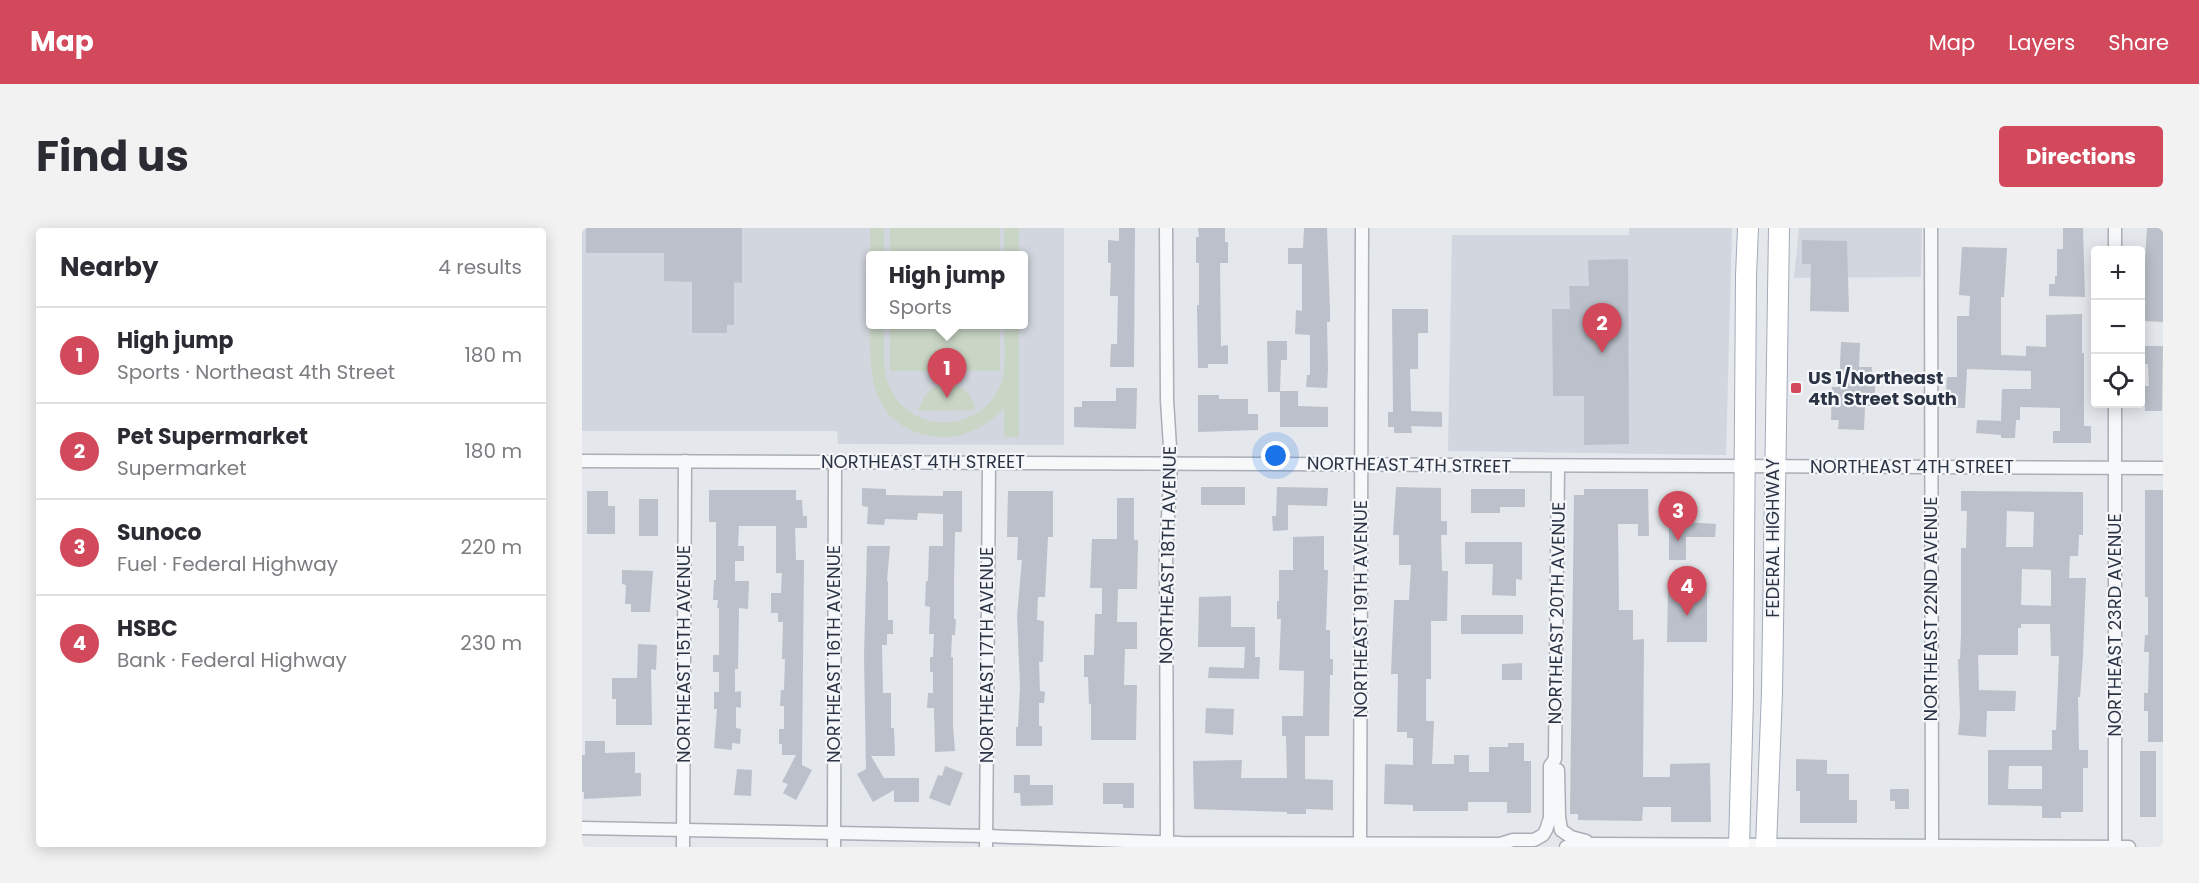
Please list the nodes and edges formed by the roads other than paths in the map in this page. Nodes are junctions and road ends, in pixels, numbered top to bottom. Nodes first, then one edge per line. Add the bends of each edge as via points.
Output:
1 (1166, 228) edge
2 (1362, 228) edge
3 (1748, 228) edge
4 (1779, 228) edge
5 (1931, 228) edge
6 (2115, 228) edge
7 (2115, 246) edge
8 (2115, 408) edge
9 (582, 461) edge
10 (685, 462) junction
11 (835, 462) junction
12 (988, 463) junction
13 (1172, 463) junction
14 (1361, 465) junction
15 (1558, 466) junction
16 (1745, 466) junction
17 (1774, 467) junction
18 (2115, 467) junction
19 (1931, 468) junction
20 (2163, 468) edge
21 (1554, 759) junction
22 (582, 828) edge
23 (683, 830) junction
24 (834, 832) junction
25 (986, 841) edge
26 (1167, 845) edge
27 (1360, 845) edge
28 (1504, 846) edge
29 (1591, 846) edge
30 (1739, 846) edge
31 (1766, 846) edge
32 (1932, 846) edge
33 (683, 847) edge
34 (834, 847) edge
35 (1566, 847) edge
36 (2115, 847) edge
37 (2129, 847) edge

1 - 13 street, NORTHEAST 18TH AVENUE via 1167,400
2 - 14 street, NORTHEAST 19TH AVENUE
3 - 16 main road, FEDERAL HIGHWAY
4 - 17 main road, FEDERAL HIGHWAY
5 - 19 street, NORTHEAST 22ND AVENUE
6 - 7 street
8 - 18 street, NORTHEAST 23RD AVENUE
9 - 10 street, NORTHEAST 4TH STREET
10 - 11 street, NORTHEAST 4TH STREET
10 - 23 street, NORTHEAST 15TH AVENUE
11 - 12 street, NORTHEAST 4TH STREET
11 - 24 street, NORTHEAST 16TH AVENUE
12 - 13 street, NORTHEAST 4TH STREET
12 - 25 street, NORTHEAST 17TH AVENUE
13 - 14 street, NORTHEAST 4TH STREET
13 - 26 street, NORTHEAST 18TH AVENUE via 1166,553
14 - 15 street, NORTHEAST 4TH STREET
14 - 27 street, NORTHEAST 19TH AVENUE
15 - 16 street, NORTHEAST 4TH STREET
15 - 21 street, NORTHEAST 20TH AVENUE
16 - 17 street, NORTHEAST 4TH STREET
16 - 30 main road, FEDERAL HIGHWAY
17 - 19 street, NORTHEAST 4TH STREET
17 - 31 main road, FEDERAL HIGHWAY
18 - 19 street, NORTHEAST 4TH STREET
18 - 20 street, NORTHEAST 4TH STREET
18 - 36 street, NORTHEAST 23RD AVENUE
19 - 32 street, NORTHEAST 22ND AVENUE
21 - 28 street, NORTHEAST 20TH AVENUE via 1550,766 1548,825 1534,840 1514,840
21 - 29 street, NORTHEAST 20TH AVENUE via 1558,766 1561,830
22 - 23 street
23 - 24 street
23 - 33 street, NORTHEAST 15TH AVENUE
24 - 25 street
24 - 34 street, NORTHEAST 16TH AVENUE
25 - 26 street
26 - 27 street
27 - 28 street
29 - 30 street
29 - 35 street
30 - 31 street
31 - 32 street
32 - 36 street
36 - 37 street

